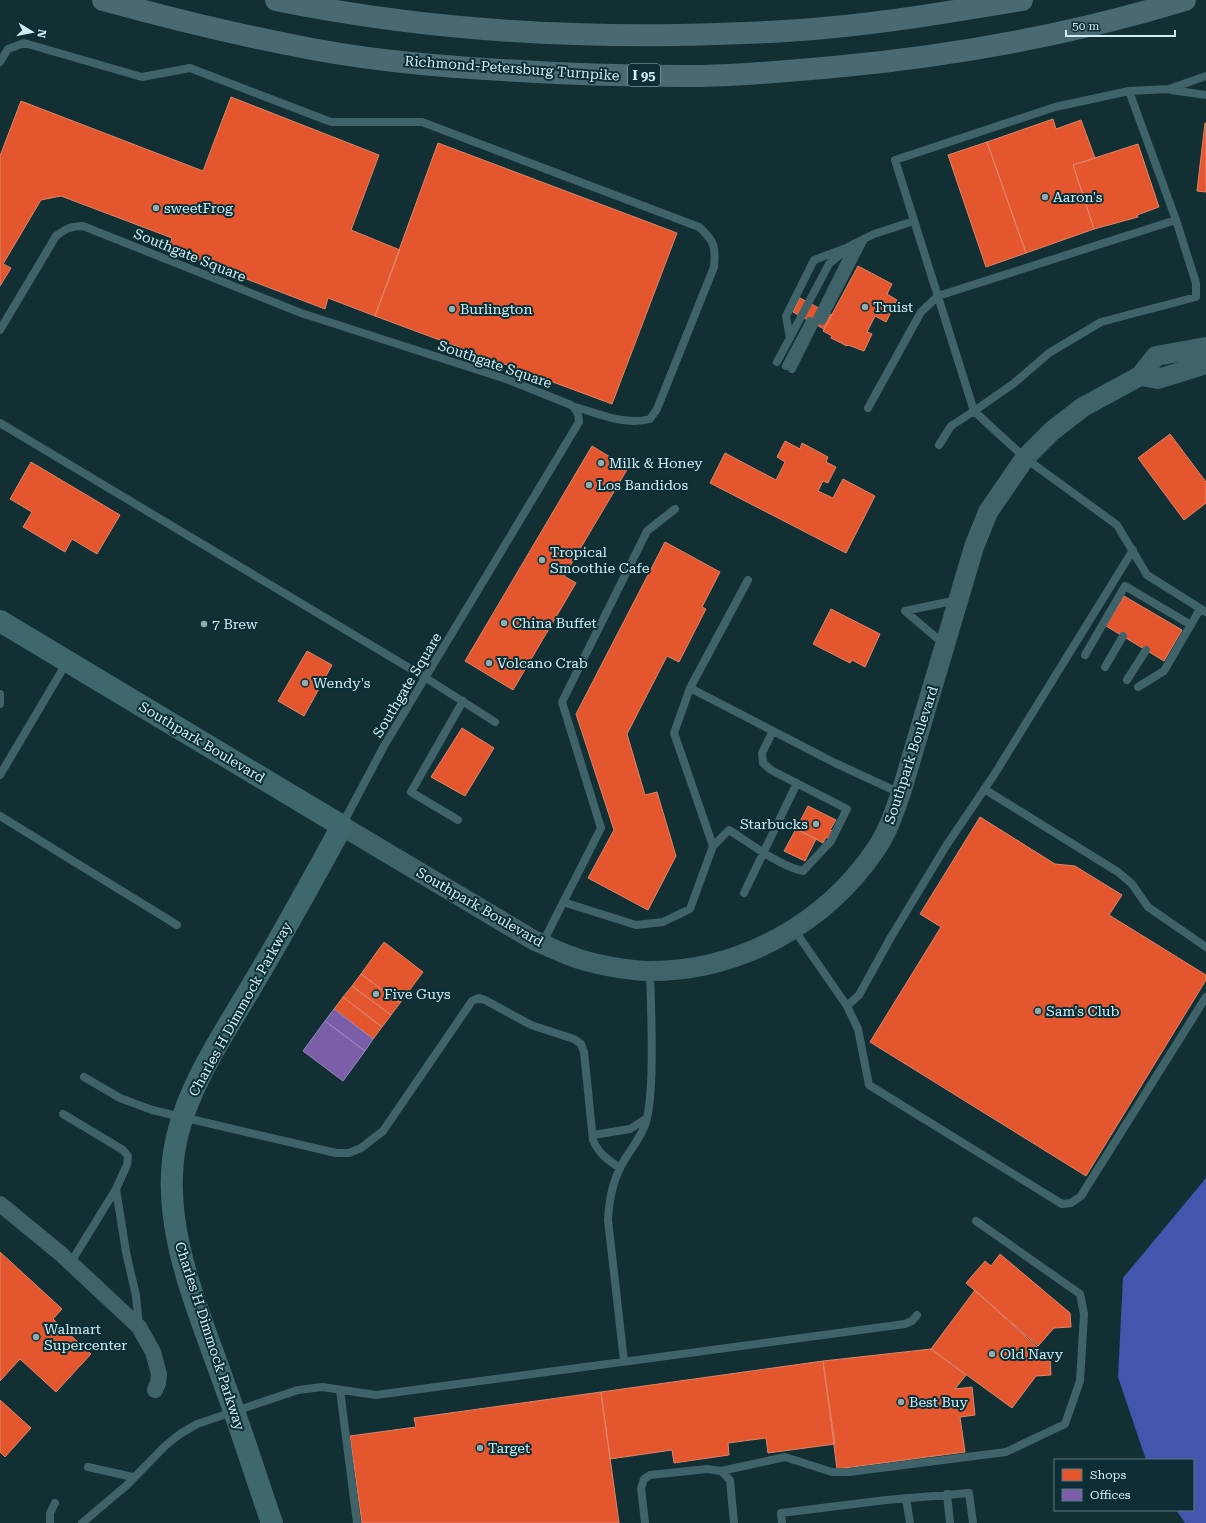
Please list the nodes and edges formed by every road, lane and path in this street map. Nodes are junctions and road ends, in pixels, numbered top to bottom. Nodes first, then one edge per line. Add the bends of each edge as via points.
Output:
1 (103, 0) edge
2 (276, 0) edge
3 (1022, 0) edge
4 (1185, 0) edge
5 (0, 62) edge
6 (1206, 76) edge
7 (1129, 90) junction
8 (1169, 90) junction
9 (1206, 95) edge
10 (1176, 220) junction
11 (914, 222) junction
12 (864, 239) junction
13 (850, 246) junction
14 (938, 296) junction
15 (817, 307) dead end
16 (810, 321) dead end
17 (0, 330) edge
18 (790, 338) junction
19 (804, 346) junction
20 (1205, 360) edge
21 (777, 362) dead end
22 (571, 405) junction
23 (868, 408) dead end
24 (974, 411) junction
25 (0, 423) edge
26 (939, 445) dead end
27 (1025, 458) junction
28 (675, 509) dead end
29 (1133, 550) junction
30 (748, 580) dead end
31 (1146, 598) junction
32 (958, 600) junction
33 (1141, 606) dead end
34 (1203, 611) edge
35 (1170, 612) junction
36 (1165, 620) dead end
37 (0, 621) edge
38 (1192, 625) junction
39 (1123, 636) dead end
40 (945, 644) junction
41 (1146, 650) dead end
42 (1086, 655) dead end
43 (68, 661) junction
44 (1105, 667) dead end
45 (426, 678) junction
46 (1127, 680) dead end
47 (1138, 687) dead end
48 (690, 688) junction
49 (0, 694) edge
50 (463, 701) junction
51 (0, 704) edge
52 (495, 722) dead end
53 (773, 731) junction
54 (0, 775) edge
55 (797, 783) junction
56 (984, 789) junction
57 (901, 793) junction
58 (0, 816) edge
59 (458, 820) dead end
60 (342, 826) junction
61 (713, 846) junction
62 (764, 852) junction
63 (744, 893) dead end
64 (563, 902) junction
65 (177, 925) dead end
66 (793, 928) junction
67 (542, 944) junction
68 (1206, 947) edge
69 (650, 971) junction
70 (1206, 998) edge
71 (847, 1006) junction
72 (84, 1077) dead end
73 (63, 1114) dead end
74 (184, 1116) junction
75 (647, 1118) junction
76 (593, 1135) junction
77 (620, 1168) junction
78 (116, 1189) junction
79 (0, 1204) edge
80 (976, 1220) dead end
81 (70, 1262) junction
82 (917, 1315) dead end
83 (139, 1328) junction
84 (624, 1361) junction
85 (155, 1390) dead end
86 (340, 1390) junction
87 (234, 1411) junction
88 (88, 1467) dead end
89 (721, 1471) junction
90 (133, 1477) junction
91 (947, 1494) junction
92 (906, 1498) junction
93 (55, 1503) dead end
94 (50, 1523) edge
95 (82, 1523) edge
96 (272, 1523) edge
97 (357, 1523) edge
98 (645, 1523) edge
99 (734, 1523) edge
100 (782, 1523) edge
101 (910, 1523) edge
102 (950, 1523) edge
103 (973, 1523) edge

1 - 4 highway, Richmond-Petersburg Turnpike / I 95 via 207,27 314,50 410,63 599,75 697,76 796,71 906,60 1028,40
2 - 3 highway via 325,10 495,30 610,36 723,34 823,28 914,18
5 - 22 lane via 8,49 24,43 142,77 190,68 331,122 422,122 699,226 710,236 715,250 714,267 657,409 650,419 626,422
6 - 8 lane
7 - 8 lane
7 - 10 lane
7 - 11 lane via 1055,107 895,160
8 - 9 lane
10 - 14 lane
10 - 24 lane via 1196,283 1196,297 1101,322 1049,353 1013,384
11 - 12 lane
11 - 14 lane
12 - 13 lane
12 - 19 lane via 813,340
13 - 15 lane
13 - 18 lane via 829,264
13 - 18 lane via 814,260 786,316
13 - 19 lane
14 - 23 lane via 921,312
14 - 24 lane
16 - 19 lane via 789,368
17 - 22 lane, Southgate Square via 56,236 73,226 83,226 301,313 506,379
18 - 21 lane
20 - 27 street, Southpark Boulevard via 1158,380 1140,376 1082,407 1052,431
22 - 45 lane, Southgate Square via 579,415 579,422
24 - 26 lane via 951,426
24 - 27 lane
25 - 45 lane
27 - 29 lane via 1117,525
27 - 32 street, Southpark Boulevard via 988,512
28 - 64 lane via 647,531 562,702 601,828
29 - 34 lane via 1147,575
29 - 56 lane
30 - 48 lane
31 - 33 lane
31 - 35 lane
31 - 42 lane via 1125,586
32 - 40 street, Southpark Boulevard
32 - 40 lane via 905,611
34 - 38 lane
35 - 36 lane
35 - 38 lane
37 - 43 main road, Southpark Boulevard
38 - 47 lane via 1164,671
39 - 44 lane
40 - 57 street, Southpark Boulevard
41 - 46 lane
43 - 54 lane
43 - 60 main road, Southpark Boulevard
45 - 50 lane
45 - 60 lane, Southgate Square via 384,746
48 - 53 lane
48 - 61 lane via 674,733
49 - 51 lane
50 - 52 lane
50 - 59 lane via 410,792
53 - 55 lane via 762,754 763,763
53 - 57 lane via 863,777
55 - 62 lane
55 - 62 lane via 847,809 831,841 803,871
56 - 68 lane via 1118,872 1132,884 1148,907
56 - 71 lane via 946,846 859,995
57 - 66 street, Southpark Boulevard via 888,827 865,864 830,901 812,917
58 - 65 lane
60 - 67 street, Southpark Boulevard
60 - 74 main road, Charles H Dimmock Parkway via 215,1050 188,1102
61 - 62 lane via 729,830
61 - 64 lane via 690,909 663,922 636,925
62 - 63 lane
64 - 67 lane
66 - 69 street, Southpark Boulevard via 758,950 728,960 689,968
66 - 71 lane
67 - 69 street, Southpark Boulevard via 592,963
69 - 75 lane via 652,1060
70 - 71 lane via 1081,1196 1071,1203 1062,1204 869,1085 858,1029
72 - 74 lane via 131,1104
73 - 78 lane via 123,1150 128,1156 127,1165
74 - 76 lane via 336,1154 361,1148 382,1131 472,1001 479,998 531,1025 574,1039 581,1044
74 - 87 main road, Charles H Dimmock Parkway via 177,1137 173,1164 176,1234 195,1300
75 - 76 lane via 630,1129
75 - 77 lane via 637,1142
76 - 77 lane via 598,1150
77 - 84 lane via 612,1186 608,1220
78 - 81 lane
78 - 83 lane via 136,1296
79 - 81 street
80 - 89 lane via 1080,1294 1084,1314 1080,1381 1065,1424 1006,1452 849,1472 832,1472 785,1456
81 - 83 street
82 - 84 lane via 906,1324
83 - 85 street via 153,1352 159,1374
84 - 86 lane via 376,1395
86 - 87 lane via 322,1387 298,1390
86 - 97 lane
87 - 90 lane via 198,1424 180,1434
87 - 96 main road, Charles H Dimmock Parkway
88 - 90 lane
89 - 98 lane via 700,1470 650,1475 644,1479 641,1488
89 - 99 lane via 730,1480
90 - 95 lane
91 - 92 lane
91 - 102 lane
91 - 103 lane via 969,1493
92 - 100 lane via 781,1513
92 - 101 lane
93 - 94 lane via 50,1513

